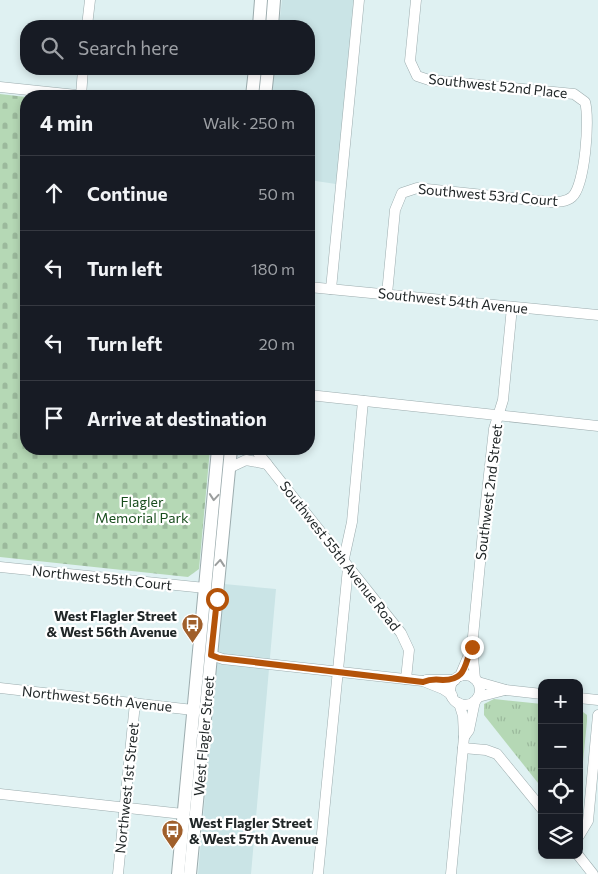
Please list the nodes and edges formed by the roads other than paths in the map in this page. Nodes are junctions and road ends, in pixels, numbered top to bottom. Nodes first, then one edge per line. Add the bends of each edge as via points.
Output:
1 (90, 0) edge
2 (261, 0) edge
3 (274, 0) edge
4 (360, 0) edge
5 (416, 0) edge
6 (88, 20) edge
7 (259, 20) edge
8 (272, 20) edge
9 (82, 75) edge
10 (255, 75) edge
11 (267, 75) edge
12 (0, 87) edge
13 (27, 90) edge
14 (81, 90) edge
15 (253, 90) edge
16 (266, 90) edge
17 (574, 195) joint
18 (315, 288) edge
19 (332, 289) junction
20 (387, 294) junction
21 (512, 307) junction
22 (598, 315) edge
23 (315, 396) edge
24 (363, 401) junction
25 (498, 416) junction
26 (598, 426) edge
27 (217, 455) edge
28 (231, 455) edge
29 (259, 455) edge
30 (267, 464) junction
31 (230, 468) junction
32 (346, 565) junction
33 (0, 567) edge
34 (205, 588) junction
35 (201, 632) junction
36 (472, 647) junction
37 (211, 655) junction
38 (337, 672) junction
39 (458, 678) junction
40 (406, 680) junction
41 (477, 680) junction
42 (423, 682) junction
43 (0, 688) edge
44 (506, 690) junction
45 (538, 694) edge
46 (583, 698) edge
47 (455, 699) junction
48 (476, 699) junction
49 (598, 700) edge
50 (135, 703) junction
51 (193, 710) junction
52 (598, 715) edge
53 (204, 734) junction
54 (464, 737) junction
55 (463, 748) junction
56 (0, 794) edge
57 (538, 804) edge
58 (125, 808) junction
59 (183, 814) junction
60 (583, 829) edge
61 (581, 859) edge
62 (119, 869) edge
63 (178, 874) edge
64 (190, 874) edge
65 (318, 874) edge
66 (451, 874) edge
67 (593, 874) edge

1 - 6 street
2 - 7 main road
3 - 8 main road
4 - 19 street
5 - 17 street, Southwest 52nd Place via 410,57 415,73 429,80 564,93 582,98 587,119 580,183
9 - 14 street
10 - 15 main road
11 - 16 main road
12 - 13 street
17 - 20 street, Southwest 53rd Court via 556,202 417,188 402,193 395,210
18 - 19 street, Southwest 54th Avenue
19 - 20 street, Southwest 54th Avenue
20 - 21 street, Southwest 54th Avenue
21 - 22 street, Southwest 54th Avenue
21 - 25 street, Southwest 2nd Street via 503,400
23 - 24 street
24 - 25 street
24 - 32 street
25 - 26 street
25 - 36 street, Southwest 2nd Street via 494,429
27 -> 34 main road, West Flagler Street
28 - 31 main road, West Flagler Street
29 - 30 street, Southwest 55th Avenue Road
30 - 31 street via 246,460
30 - 32 street, Southwest 55th Avenue Road
37 -> 31 main road, West Flagler Street
32 - 38 street
32 - 40 street, Southwest 55th Avenue Road via 405,639 409,650
33 - 34 street, Northwest 55th Court
34 - 35 main road, West Flagler Street
35 - 37 main road
35 - 51 main road, West Flagler Street
36 - 39 street, Southwest 2nd Street
36 - 41 street, Southwest 2nd Street
37 - 38 street
37 - 53 main road, West Flagler Street
38 - 40 street
38 - 65 street
39 - 41 street via 469,676
39 - 42 street
39 - 47 street via 451,686
40 - 42 street
41 - 44 street
41 - 48 street via 480,690
42 - 47 street via 443,689
43 - 50 street, Northwest 56th Avenue
44 - 45 street
44 - 48 street
46 - 49 street
47 - 48 street via 469,704
47 - 54 street via 463,716
48 - 54 street via 469,730
50 - 51 street, Northwest 56th Avenue
50 - 58 street, Northwest 1st Street
51 - 53 main road
51 - 59 main road, West Flagler Street
52 - 60 street via 588,821
53 - 64 main road, West Flagler Street
54 - 55 street
55 - 57 street via 497,754
55 - 66 street
56 - 58 street
58 - 59 street
58 - 62 street, Northwest 1st Street
59 - 63 main road, West Flagler Street
61 - 67 street

